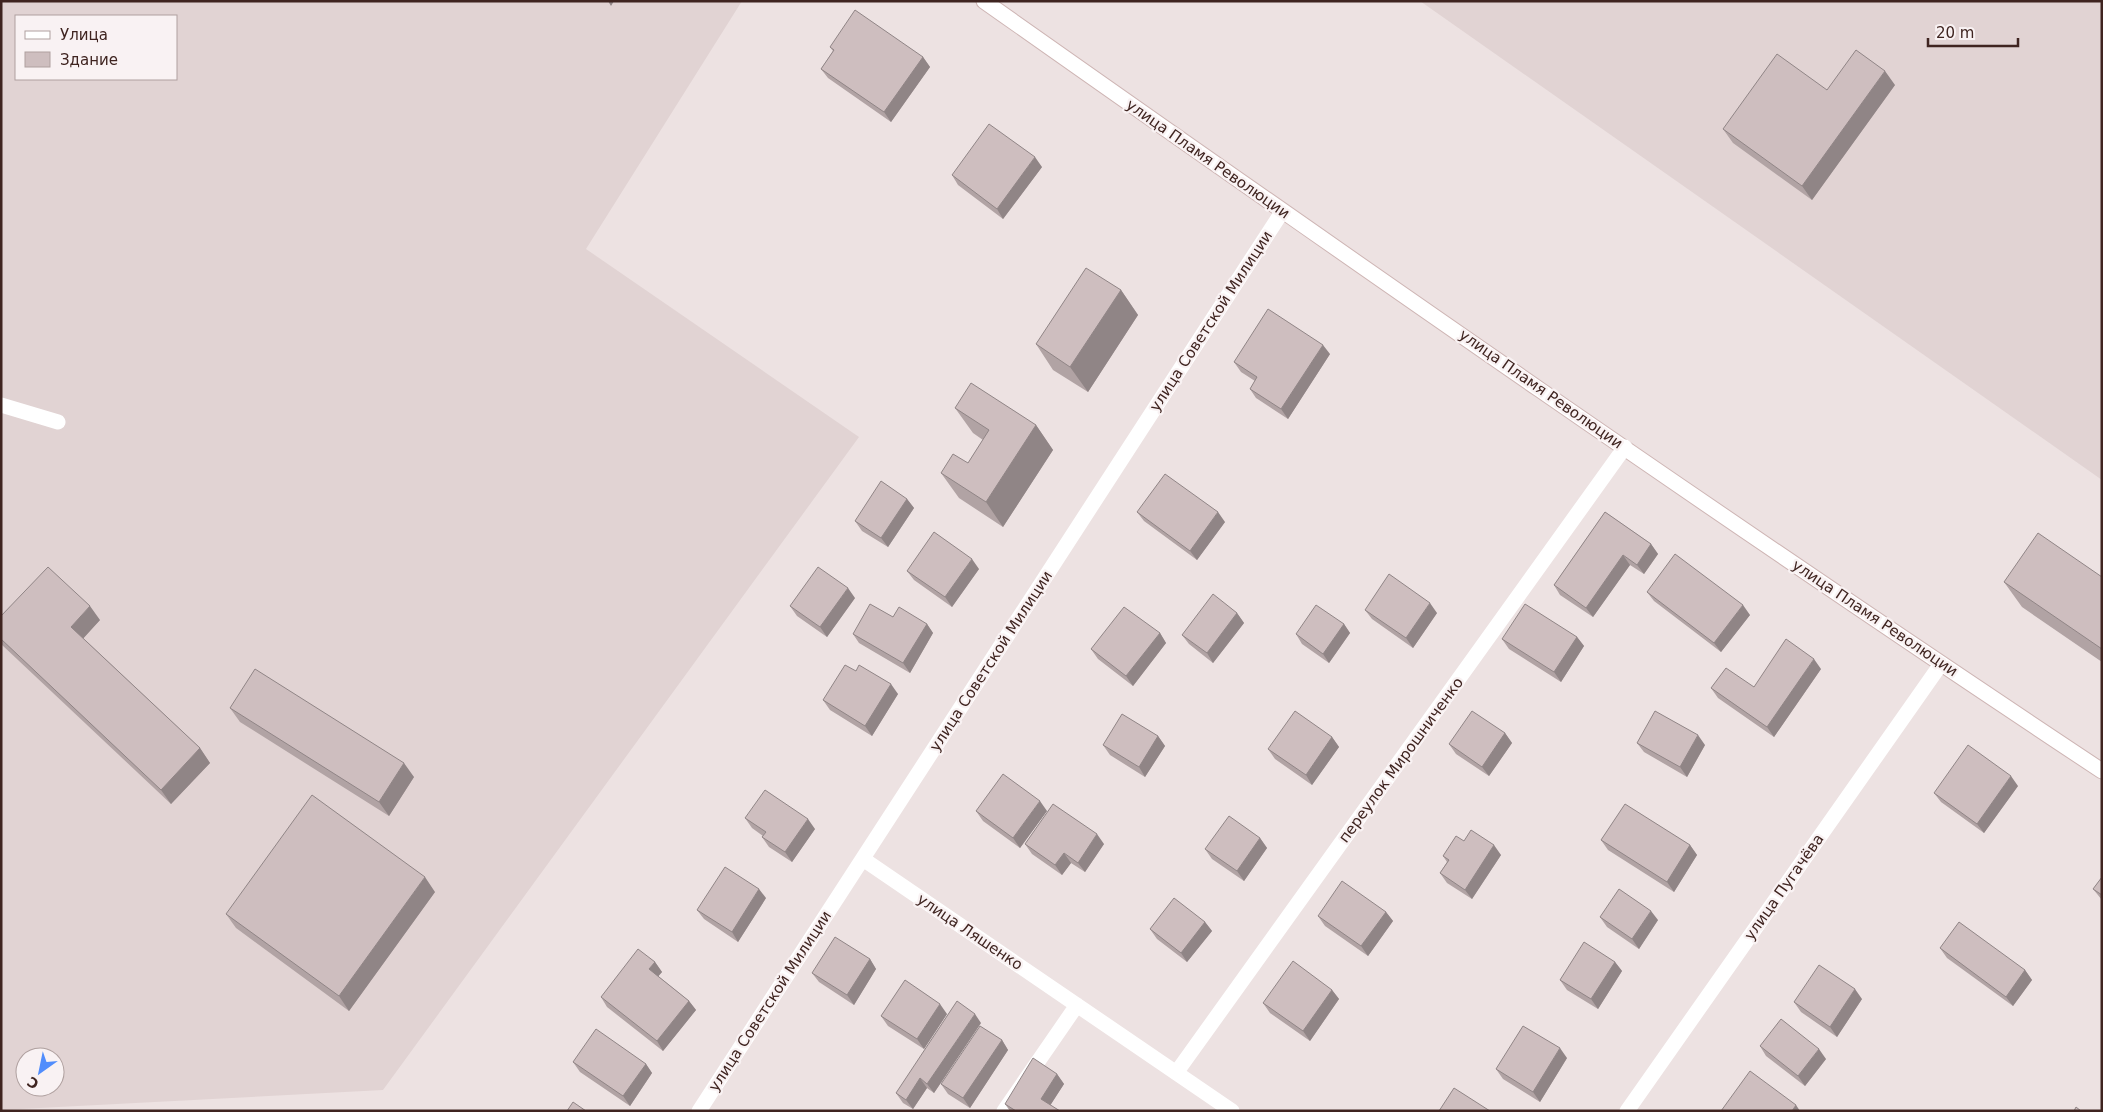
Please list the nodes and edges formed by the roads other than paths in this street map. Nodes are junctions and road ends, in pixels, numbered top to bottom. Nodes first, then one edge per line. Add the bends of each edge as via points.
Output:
1 (984, 1) edge
2 (1282, 212) junction
3 (1, 405) edge
4 (58, 422) dead end
5 (1625, 448) junction
6 (1941, 664) junction
7 (2102, 770) edge
8 (863, 859) junction
9 (1077, 1005) junction
10 (1176, 1072) junction
11 (699, 1111) edge
12 (1004, 1111) edge
13 (1232, 1111) edge
14 (1627, 1111) edge

1 - 2 street, улица Пламя Революции
2 - 5 street, улица Пламя Революции
2 - 8 street, улица Советской Милиции
3 - 4 street
5 - 6 street, улица Пламя Революции
5 - 10 street, переулок Мирошниченко
6 - 7 street, улица Пламя Революции
6 - 14 street, улица Пугачёва
8 - 9 street, улица Ляшенко
8 - 11 street, улица Советской Милиции
9 - 10 street, улица Ляшенко
9 - 12 street
10 - 13 street, улица Ляшенко

